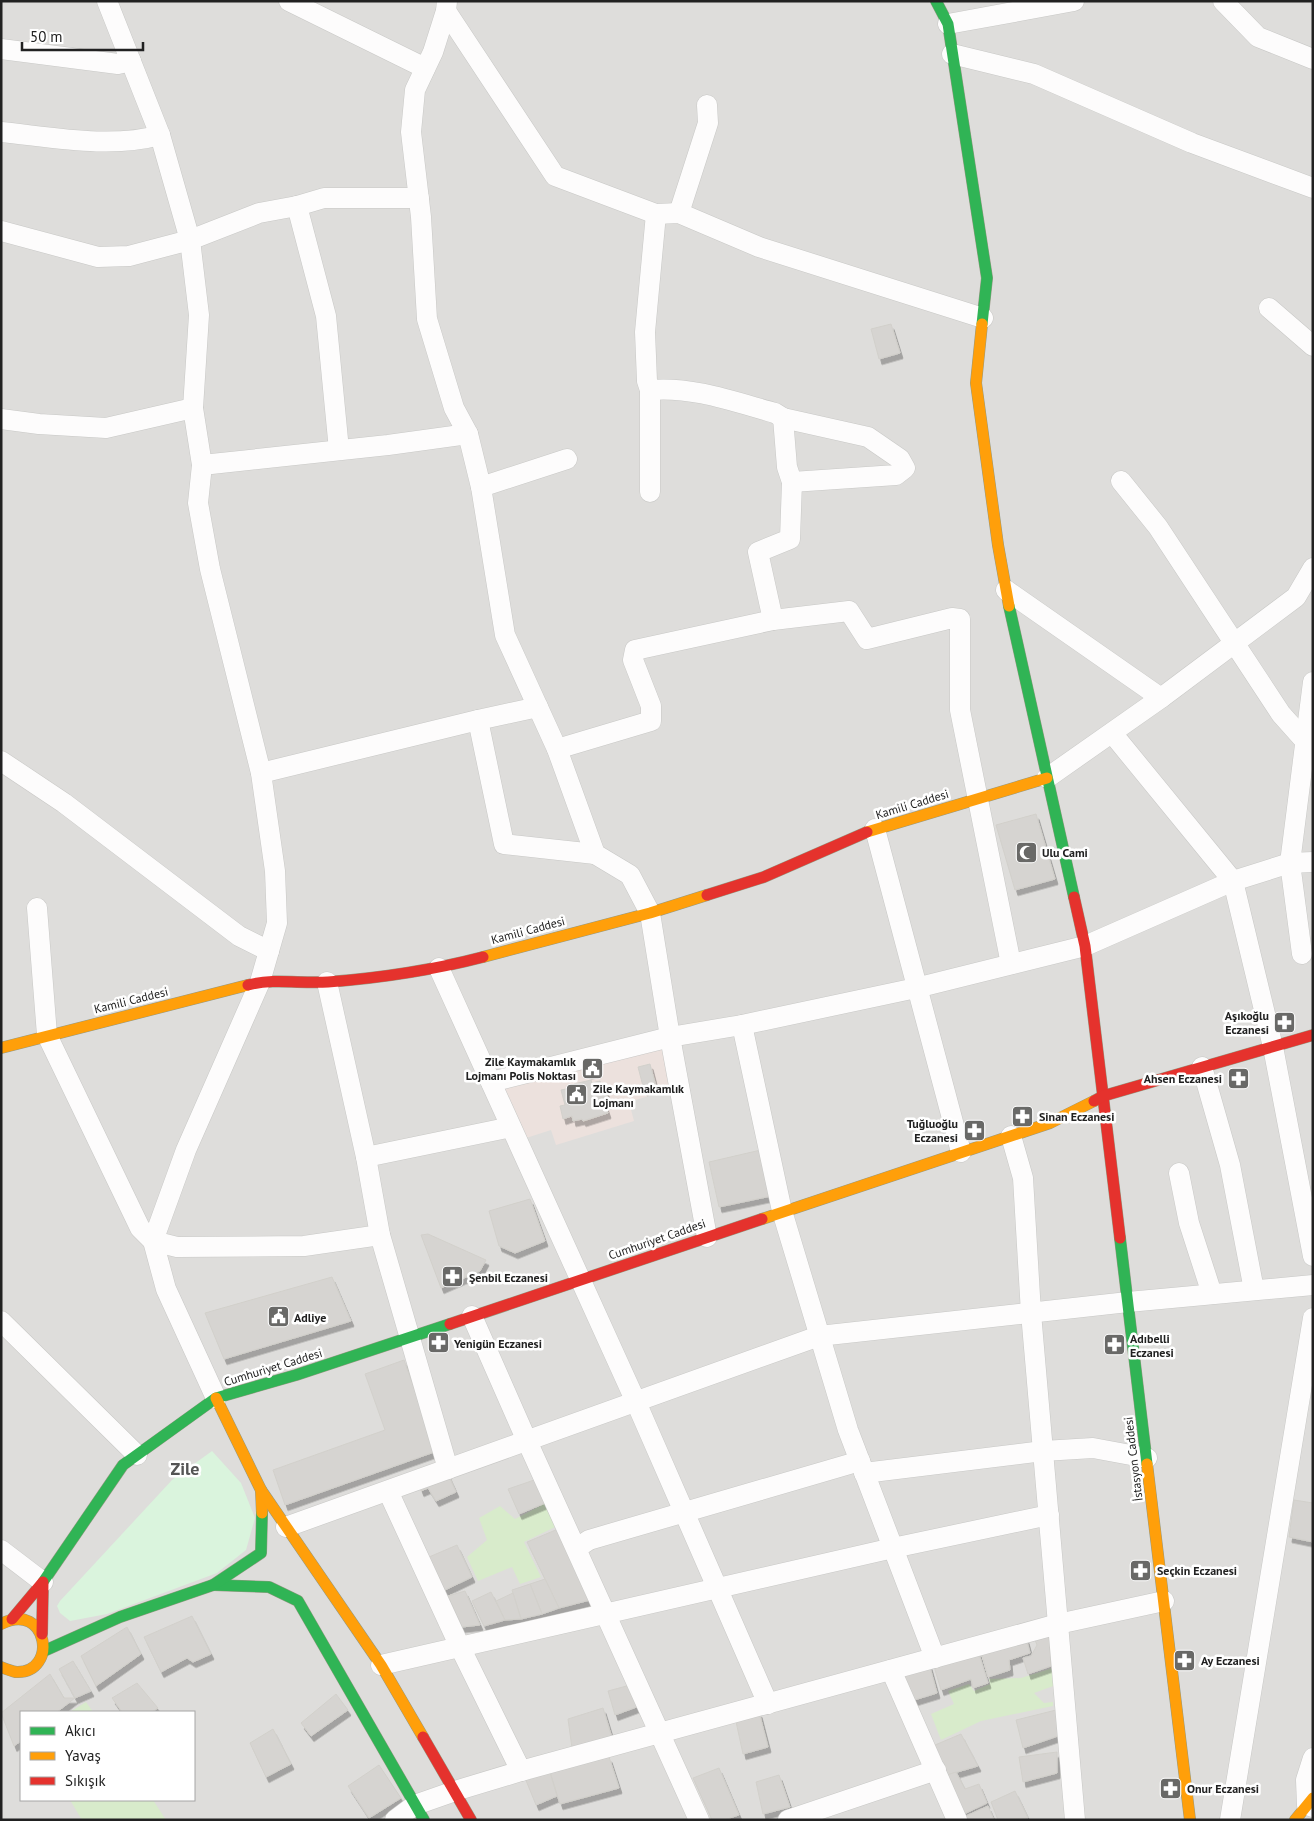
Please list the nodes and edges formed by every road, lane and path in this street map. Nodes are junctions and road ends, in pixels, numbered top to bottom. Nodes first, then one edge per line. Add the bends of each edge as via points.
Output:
1 (107, 1) edge
2 (290, 1) edge
3 (936, 1) edge
4 (1074, 1) edge
5 (1223, 1) edge
6 (447, 6) edge
7 (948, 24) junction
8 (1, 49) edge
9 (952, 54) junction
10 (1313, 59) edge
11 (131, 61) junction
12 (426, 68) junction
13 (707, 105) dead end
14 (1, 132) edge
15 (160, 135) junction
16 (1313, 188) edge
17 (419, 198) junction
18 (297, 206) junction
19 (679, 213) junction
20 (656, 214) junction
21 (2, 234) edge
22 (190, 240) junction
23 (1269, 308) dead end
24 (983, 318) junction
25 (1313, 346) edge
26 (650, 390) junction
27 (193, 408) junction
28 (783, 418) junction
29 (1, 419) edge
30 (468, 434) junction
31 (339, 450) junction
32 (567, 459) dead end
33 (202, 465) junction
34 (1121, 481) dead end
35 (792, 482) junction
36 (481, 488) junction
37 (650, 492) dead end
38 (1313, 568) edge
39 (1006, 590) junction
40 (773, 620) junction
41 (1233, 643) junction
42 (1313, 682) edge
43 (1313, 687) edge
44 (1161, 698) junction
45 (538, 707) junction
46 (478, 720) junction
47 (1112, 733) junction
48 (557, 749) junction
49 (1308, 752) edge
50 (1, 761) edge
51 (261, 773) junction
52 (1047, 778) junction
53 (978, 798) junction
54 (875, 829) junction
55 (595, 854) junction
56 (1313, 862) edge
57 (1290, 863) junction
58 (1233, 881) junction
59 (37, 908) dead end
60 (650, 913) junction
61 (1085, 946) junction
62 (269, 951) junction
63 (1302, 954) dead end
64 (1011, 964) junction
65 (439, 968) junction
66 (260, 982) junction
67 (327, 982) junction
68 (916, 988) junction
69 (742, 1025) junction
70 (1313, 1035) edge
71 (47, 1036) junction
72 (670, 1037) junction
73 (1273, 1047) junction
74 (1, 1048) edge
75 (1202, 1067) junction
76 (490, 1082) junction
77 (1103, 1096) junction
78 (511, 1127) junction
79 (1011, 1136) junction
80 (961, 1152) junction
81 (366, 1157) junction
82 (1179, 1173) dead end
83 (782, 1211) junction
84 (380, 1235) junction
85 (707, 1236) junction
86 (153, 1241) junction
87 (1313, 1256) edge
88 (580, 1280) junction
89 (1313, 1285) edge
90 (1254, 1290) junction
91 (1212, 1294) junction
92 (1128, 1302) junction
93 (1031, 1313) junction
94 (472, 1316) junction
95 (1313, 1318) edge
96 (1, 1322) edge
97 (819, 1336) junction
98 (410, 1337) junction
99 (216, 1398) junction
100 (636, 1402) junction
101 (527, 1441) junction
102 (1043, 1451) junction
103 (138, 1456) junction
104 (1146, 1458) junction
105 (862, 1467) junction
106 (448, 1469) junction
107 (261, 1490) junction
108 (388, 1491) junction
109 (684, 1513) junction
110 (1049, 1515) junction
111 (286, 1527) junction
112 (576, 1548) junction
113 (893, 1548) junction
114 (1, 1550) edge
115 (43, 1582) junction
116 (213, 1585) junction
117 (717, 1588) junction
118 (1164, 1601) junction
119 (607, 1614) junction
120 (12, 1619) junction
121 (1, 1624) edge
122 (1058, 1624) junction
123 (42, 1634) junction
124 (460, 1646) junction
125 (44, 1651) junction
126 (935, 1658) junction
127 (381, 1665) junction
128 (1, 1667) edge
129 (891, 1670) junction
130 (18, 1672) junction
131 (7, 1682) dead end
132 (768, 1704) junction
133 (659, 1734) junction
134 (1313, 1758) edge
135 (936, 1770) junction
136 (521, 1771) junction
137 (455, 1791) junction
138 (1307, 1807) edge
139 (420, 1812) edge
140 (1070, 1817) edge
141 (395, 1820) edge
142 (471, 1820) edge
143 (699, 1820) edge
144 (788, 1820) edge
145 (957, 1820) edge
146 (1190, 1820) edge
147 (1230, 1820) edge

1 - 11 street
2 - 12 street
3 - 7 main road, İstasyon Caddesi
4 - 7 street
5 - 10 street via 1258,37
6 - 12 street
6 - 20 street via 555,176
7 - 9 main road, İstasyon Caddesi
8 - 11 street via 118,64
9 - 16 street via 1034,74 1192,143
9 - 24 main road, İstasyon Caddesi via 987,278
11 - 15 street
12 - 17 street via 414,90 411,132
13 - 19 street via 708,123
14 - 15 street via 90,141 143,140
15 - 22 street
17 - 18 street via 324,198
17 - 30 street via 427,319 454,408
18 - 22 street via 259,213
18 - 31 street via 326,316
19 - 20 street
19 - 24 street via 759,247
20 - 26 street via 645,332
21 - 22 street via 98,257 129,256
22 - 27 street via 199,314
23 - 25 street
24 - 39 main road, İstasyon Caddesi via 976,383
26 - 28 street via 667,388 714,396
26 - 37 street
27 - 29 street via 106,428
27 - 33 street
28 - 35 street via 787,467
28 - 35 street via 868,437 900,459 904,468 896,475
30 - 31 street
30 - 36 street
31 - 33 street
32 - 36 street
33 - 51 street via 198,503 210,569
34 - 41 street via 1158,527
35 - 40 street via 790,539 758,552
36 - 45 street via 506,635
38 - 41 street via 1296,596
39 - 44 street
39 - 52 main road, İstasyon Caddesi
40 - 48 street via 635,650 633,660 651,706 651,721
40 - 53 street via 849,611 867,639 952,618 960,619 960,710
41 - 44 street
41 - 49 street
42 - 43 street
43 - 49 street
44 - 47 street
45 - 46 street
45 - 48 street
46 - 51 street
46 - 55 street via 504,844
47 - 52 street
47 - 58 street
48 - 55 street
49 - 57 street
50 - 62 street via 64,803 239,936
51 - 62 street via 275,871 276,923
52 - 53 main road, Kamili Caddesi
52 - 61 main road, İstasyon Caddesi
53 - 54 main road, Kamili Caddesi
53 - 64 street
54 - 60 main road, Kamili Caddesi via 764,877
54 - 68 street
55 - 60 street via 630,875
56 - 57 street
57 - 58 street
57 - 63 street
58 - 61 street
58 - 73 street
59 - 71 street
60 - 65 main road, Kamili Caddesi
60 - 72 street
61 - 64 street
61 - 77 main road, İstasyon Caddesi
62 - 66 street
64 - 68 street
65 - 67 main road, Kamili Caddesi
65 - 76 street
66 - 67 main road, Kamili Caddesi
66 - 71 main road, Kamili Caddesi
66 - 86 street via 186,1150
67 - 81 street
68 - 69 street
68 - 80 street
69 - 72 street
69 - 83 street
70 - 73 main road, Cumhuriyet Caddesi
71 - 74 main road, Kamili Caddesi
71 - 86 street via 140,1228
72 - 76 street
72 - 85 street
73 - 75 main road, Cumhuriyet Caddesi
73 - 87 street
75 - 77 main road, Cumhuriyet Caddesi
75 - 90 street via 1230,1164
76 - 78 street
77 - 79 main road, Cumhuriyet Caddesi via 1050,1123
77 - 92 main road, İstasyon Caddesi
78 - 81 street
78 - 88 street
79 - 80 main road, Cumhuriyet Caddesi
79 - 93 street via 1023,1178
80 - 83 main road, Cumhuriyet Caddesi
81 - 84 street
82 - 91 street via 1189,1223
83 - 85 main road, Cumhuriyet Caddesi
83 - 97 street
84 - 86 street via 304,1246 178,1247
84 - 98 street
85 - 88 main road, Cumhuriyet Caddesi
86 - 99 street via 166,1289
88 - 94 main road, Cumhuriyet Caddesi
88 - 100 street
89 - 90 street
90 - 91 street
91 - 92 street
92 - 93 street
92 - 104 main road, İstasyon Caddesi
93 - 97 street
93 - 102 street
94 - 98 main road, Cumhuriyet Caddesi
94 - 101 street
95 - 147 street
96 - 103 street
97 - 100 street
97 - 105 street
98 - 99 main road, Cumhuriyet Caddesi
98 - 106 street
99 - 103 main road
99 - 107 main road
100 - 101 street
100 - 109 street
101 - 106 street
101 - 112 street
102 - 104 street via 1094,1448
102 - 105 street
102 - 110 street
103 - 115 main road via 123,1466
104 - 118 main road, İstasyon Caddesi
105 - 109 street
105 - 113 street
106 - 108 street
107 - 111 main road
107 - 116 main road via 261,1553
108 - 111 street
108 - 124 street
109 - 112 street via 589,1540
109 - 117 street
110 - 113 street
110 - 122 street
111 - 127 main road
112 - 119 street
113 - 117 street
113 - 126 street
114 - 115 street
115 - 120 main road
115 - 123 main road
116 - 125 main road via 120,1617
116 - 139 main road via 269,1587 298,1601
117 - 119 street
117 - 132 street
118 - 122 street
118 - 146 main road, İstasyon Caddesi
119 - 124 street
119 - 133 street
120 - 121 main road
120 - 123 main road via 30,1622
122 - 126 street
122 - 140 street
123 - 125 main road
124 - 127 street
124 - 136 street
125 - 130 main road via 34,1666
126 - 129 street
127 - 137 main road
128 - 130 main road
129 - 132 street
129 - 135 street
130 - 131 main road
132 - 133 street
133 - 136 street
133 - 143 street
134 - 138 street via 1306,1780
135 - 144 street
135 - 145 street
136 - 137 street
137 - 139 street
137 - 142 main road
139 - 141 street

